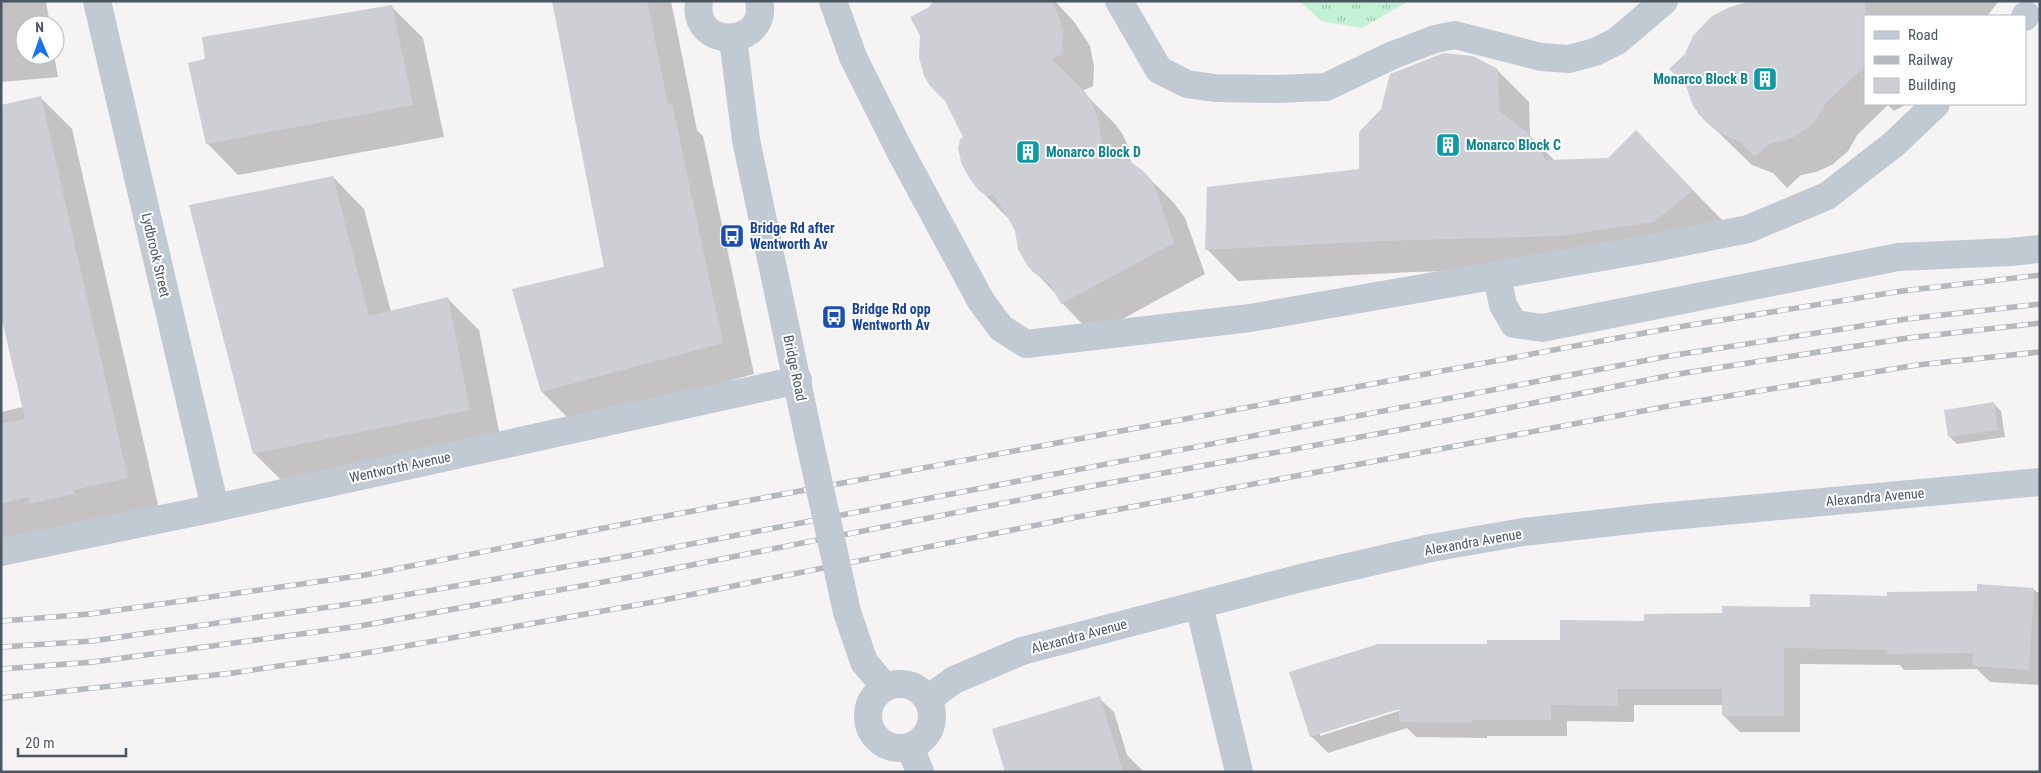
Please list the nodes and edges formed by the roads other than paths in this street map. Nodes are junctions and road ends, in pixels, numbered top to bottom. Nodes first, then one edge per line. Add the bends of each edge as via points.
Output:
1 (97, 1) edge
2 (699, 1) edge
3 (833, 1) edge
4 (1119, 1) edge
5 (1664, 1) edge
6 (761, 2) edge
7 (733, 39) junction
8 (1935, 105) edge
9 (2040, 249) edge
10 (1497, 276) junction
11 (798, 380) junction
12 (2040, 482) edge
13 (215, 508) junction
14 (1, 552) edge
15 (1199, 605) junction
16 (885, 687) junction
17 (928, 698) junction
18 (915, 759) edge
19 (1239, 772) edge

1 - 13 street, Lydbrook Street
2 - 7 street via 699,17 704,27 717,36
3 - 10 street via 857,65 981,302 1001,328 1026,344 1250,318
4 - 5 street via 1159,70 1187,84 1277,89 1326,87 1393,55 1454,35 1541,57 1569,58 1595,52 1617,41
6 - 7 street via 755,25 748,33
7 - 11 street, Bridge Road via 746,140
8 - 10 street via 1894,144 1827,196 1748,229
9 - 10 street via 1898,258 1542,328 1514,324 1503,305
11 - 13 street, Wentworth Avenue
11 - 16 street, Bridge Road, bridge via 847,612 864,662
12 - 15 street, Alexandra Avenue via 1523,532 1422,550
13 - 14 street, Wentworth Avenue
15 - 17 street, Alexandra Avenue via 1022,651 954,680
15 - 19 street
16 - 17 street via 904,684 922,691
16 - 18 street via 870,702 868,723 872,733 884,744 900,748
17 - 18 street via 932,707 931,727 919,742

